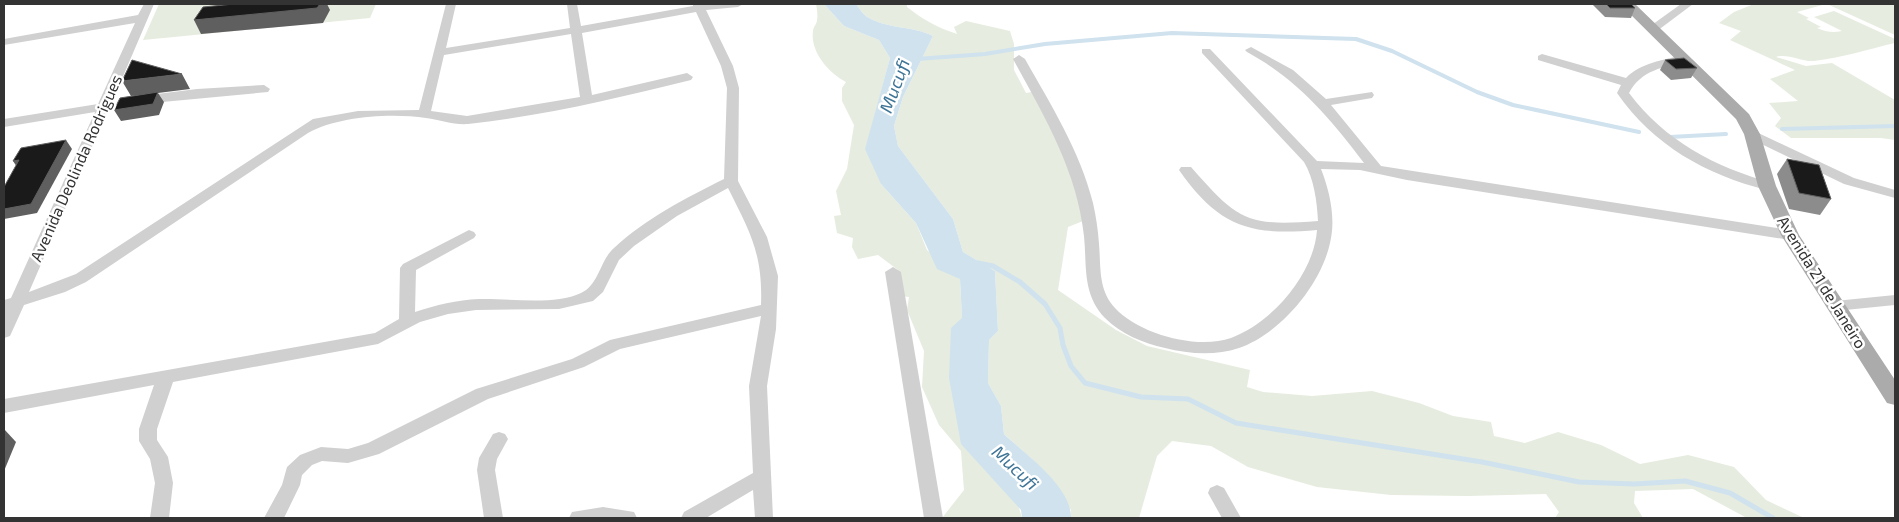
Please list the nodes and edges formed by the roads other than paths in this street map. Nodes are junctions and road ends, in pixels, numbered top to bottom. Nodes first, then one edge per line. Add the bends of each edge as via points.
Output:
1 (149, 4) edge
2 (451, 4) edge
3 (572, 4) edge
4 (738, 4) edge
5 (1627, 4) edge
6 (1688, 4) edge
7 (699, 6) edge
8 (143, 18) junction
9 (1653, 29) junction
10 (578, 30) junction
11 (4, 42) edge
12 (1251, 50) dead end
13 (440, 52) junction
14 (1206, 52) dead end
15 (1542, 58) dead end
16 (1019, 59) dead end
17 (1684, 59) junction
18 (686, 77) dead end
19 (1627, 83) junction
20 (264, 89) dead end
21 (1368, 94) dead end
22 (586, 100) junction
23 (1324, 103) junction
24 (103, 107) junction
25 (424, 114) junction
26 (4, 122) edge
27 (1752, 134) junction
28 (1313, 164) junction
29 (1375, 168) junction
30 (1186, 170) dead end
31 (731, 182) junction
32 (1767, 186) junction
33 (1895, 194) edge
34 (1325, 225) junction
35 (469, 235) dead end
36 (1790, 235) junction
37 (893, 272) dead end
38 (1895, 300) edge
39 (10, 304) edge
40 (1836, 306) junction
41 (769, 308) junction
42 (407, 321) junction
43 (4, 332) edge
44 (166, 376) junction
45 (1895, 397) edge
46 (4, 406) edge
47 (500, 439) dead end
48 (761, 478) junction
49 (1216, 492) dead end
50 (160, 518) edge
51 (274, 518) edge
52 (492, 518) edge
53 (579, 518) edge
54 (626, 518) edge
55 (691, 518) edge
56 (764, 518) edge
57 (934, 518) edge
58 (1232, 518) edge

1 - 8 street, Avenida Deolinda Rodrigues
2 - 13 street
3 - 10 street
4 - 7 street
5 - 9 main road, Avenida 21 de Janeiro
6 - 9 street
7 - 10 street
7 - 31 street via 727,66 733,88
8 - 11 street
8 - 24 street, Avenida Deolinda Rodrigues
9 - 17 main road, Avenida 21 de Janeiro
10 - 13 street
10 - 22 street
12 - 23 street via 1286,68
13 - 25 street
14 - 28 street
15 - 19 street via 1601,72
16 - 34 street via 1067,149 1079,179 1092,245 1092,279 1103,305 1125,327 1147,339 1195,348 1219,347 1258,333 1296,294 1315,266 1323,244
17 - 19 street via 1651,66
17 - 27 main road, Avenida 21 de Janeiro via 1730,102
18 - 22 street
19 - 32 street via 1624,93 1632,108 1667,139 1734,177
20 - 24 street via 197,93
21 - 23 street
22 - 25 street via 463,120
23 - 29 street
24 - 26 street
24 - 39 street, Avenida Deolinda Rodrigues
25 - 39 street via 346,116 323,120 303,130 81,278
27 - 32 main road, Avenida 21 de Janeiro
27 - 33 street via 1849,181
28 - 29 street
28 - 34 street via 1322,191
29 - 36 street via 1407,176
30 - 34 street via 1223,212 1242,222 1280,228
31 - 41 street via 760,238 770,276
31 - 42 street via 705,194 616,253 598,290 586,298 530,305 461,306
32 - 36 main road, Avenida 21 de Janeiro
35 - 42 street via 408,268
36 - 40 main road, Avenida 21 de Janeiro
37 - 57 street
38 - 40 street
39 - 43 street, Avenida Deolinda Rodrigues
40 - 45 main road, Avenida 21 de Janeiro
41 - 48 street via 758,386
41 - 51 street via 616,344 571,366 482,394 374,449 348,456 321,454 306,460 294,472
42 - 44 street via 378,338
44 - 46 street
44 - 50 street via 148,429 148,441 159,457 164,484
47 - 52 street via 488,458 486,470
48 - 55 street
48 - 56 street
49 - 58 street
53 - 54 street via 603,515

